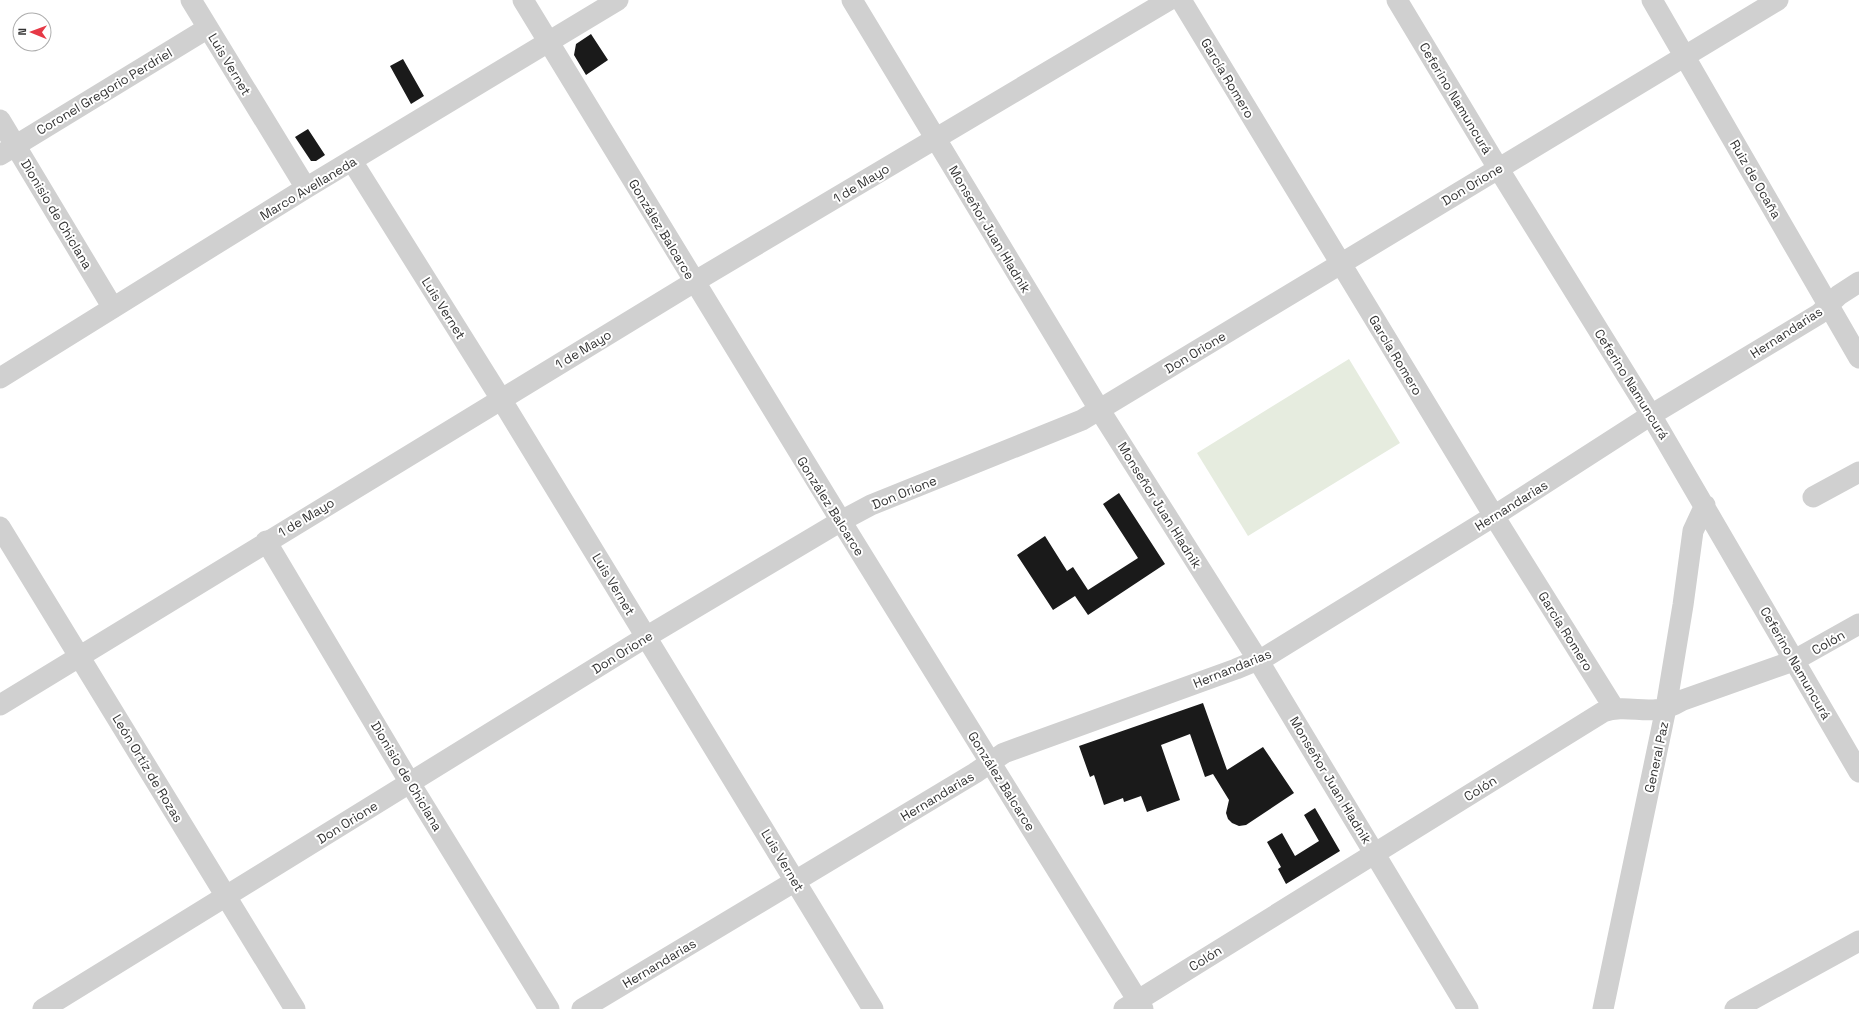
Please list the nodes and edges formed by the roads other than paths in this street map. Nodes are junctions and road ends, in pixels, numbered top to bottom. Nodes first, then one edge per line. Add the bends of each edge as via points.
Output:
1 (191, 0) edge
2 (523, 0) edge
3 (618, 0) edge
4 (852, 0) edge
5 (1169, 0) edge
6 (1181, 0) edge
7 (1397, 0) edge
8 (1652, 0) edge
9 (1778, 0) edge
10 (208, 28) junction
11 (548, 42) junction
12 (1686, 56) junction
13 (0, 120) edge
14 (936, 140) junction
15 (8, 150) edge
16 (352, 161) junction
17 (1498, 168) junction
18 (306, 188) junction
19 (1341, 264) junction
20 (694, 282) junction
21 (1859, 282) edge
22 (1828, 304) junction
23 (113, 308) junction
24 (1859, 358) edge
25 (0, 378) edge
26 (501, 399) junction
27 (1099, 409) junction
28 (1651, 415) junction
29 (1859, 472) edge
30 (1813, 497) dead end
31 (1705, 505) junction
32 (1494, 516) junction
33 (840, 521) junction
34 (0, 527) edge
35 (266, 542) junction
36 (1859, 624) edge
37 (646, 637) junction
38 (80, 656) junction
39 (1258, 660) junction
40 (1793, 661) junction
41 (0, 705) edge
42 (1614, 708) junction
43 (1666, 708) junction
44 (991, 762) junction
45 (1859, 772) edge
46 (410, 783) junction
47 (1375, 853) junction
48 (796, 882) junction
49 (226, 896) junction
50 (1859, 941) edge
51 (1135, 1006) edge
52 (43, 1009) edge
53 (296, 1009) edge
54 (549, 1009) edge
55 (582, 1009) edge
56 (873, 1009) edge
57 (1468, 1009) edge
58 (1603, 1009) edge
59 (1735, 1009) edge

1 - 10 street, Luis Vernet
2 - 11 street, González Balcarce
3 - 11 street, Marco Avellaneda
4 - 14 street, Monseñor Juan Hladnik
5 - 14 street, 1 de Mayo
6 - 19 street, García Romero
7 - 17 street, Ceferino Namuncurá
8 - 12 street, Ruiz de Ocaña
9 - 12 street, Don Orione
10 - 15 street, Coronel Gregorio Perdriel
10 - 18 street, Luis Vernet
11 - 16 street, Marco Avellaneda
11 - 20 street, González Balcarce
12 - 17 street, Don Orione
12 - 22 street, Ruiz de Ocaña
13 - 15 street, Dionisio de Chiclana
14 - 20 street, 1 de Mayo
14 - 27 street, Monseñor Juan Hladnik
15 - 23 street, Dionisio de Chiclana
16 - 18 street, Marco Avellaneda
16 - 26 street, Luis Vernet
17 - 19 street, Don Orione
17 - 28 street, Ceferino Namuncurá
18 - 23 street, Marco Avellaneda
19 - 27 street, Don Orione
19 - 32 street, García Romero
20 - 26 street, 1 de Mayo
20 - 33 street, González Balcarce
21 - 22 street, Hernandarias
22 - 24 street, Ruiz de Ocaña
22 - 28 street, Hernandarias via 1818,314
23 - 25 street, Marco Avellaneda
26 - 35 street, 1 de Mayo
26 - 37 street, Luis Vernet
27 - 33 street, Don Orione via 1082,420 871,505
27 - 39 street, Monseñor Juan Hladnik
28 - 31 street, Ceferino Namuncurá
28 - 32 street, Hernandarias
29 - 30 street
31 - 40 street, Ceferino Namuncurá
31 - 43 street, General Paz via 1693,531
32 - 39 street, Hernandarias
32 - 42 street, García Romero
33 - 37 street, Don Orione
33 - 44 street, González Balcarce
34 - 38 street, León Ortíz de Rozas
35 - 38 street, 1 de Mayo
35 - 46 street, Dionisio de Chiclana
36 - 40 street, Colón
37 - 46 street, Don Orione
37 - 48 street, Luis Vernet
38 - 41 street, 1 de Mayo
38 - 49 street, León Ortíz de Rozas
39 - 44 street, Hernandarias via 1017,747 1004,752
39 - 47 street, Monseñor Juan Hladnik
40 - 43 street, Colón
40 - 45 street, Ceferino Namuncurá
42 - 43 street, Colón
42 - 47 street, Colón via 1603,712
43 - 58 street, General Paz
44 - 48 street, Hernandarias
44 - 51 street, González Balcarce
46 - 49 street, Don Orione
46 - 54 street, Dionisio de Chiclana
47 - 51 street, Colón
47 - 57 street, Monseñor Juan Hladnik
48 - 55 street, Hernandarias
48 - 56 street, Luis Vernet
49 - 52 street, Don Orione
49 - 53 street, León Ortíz de Rozas
50 - 59 street

